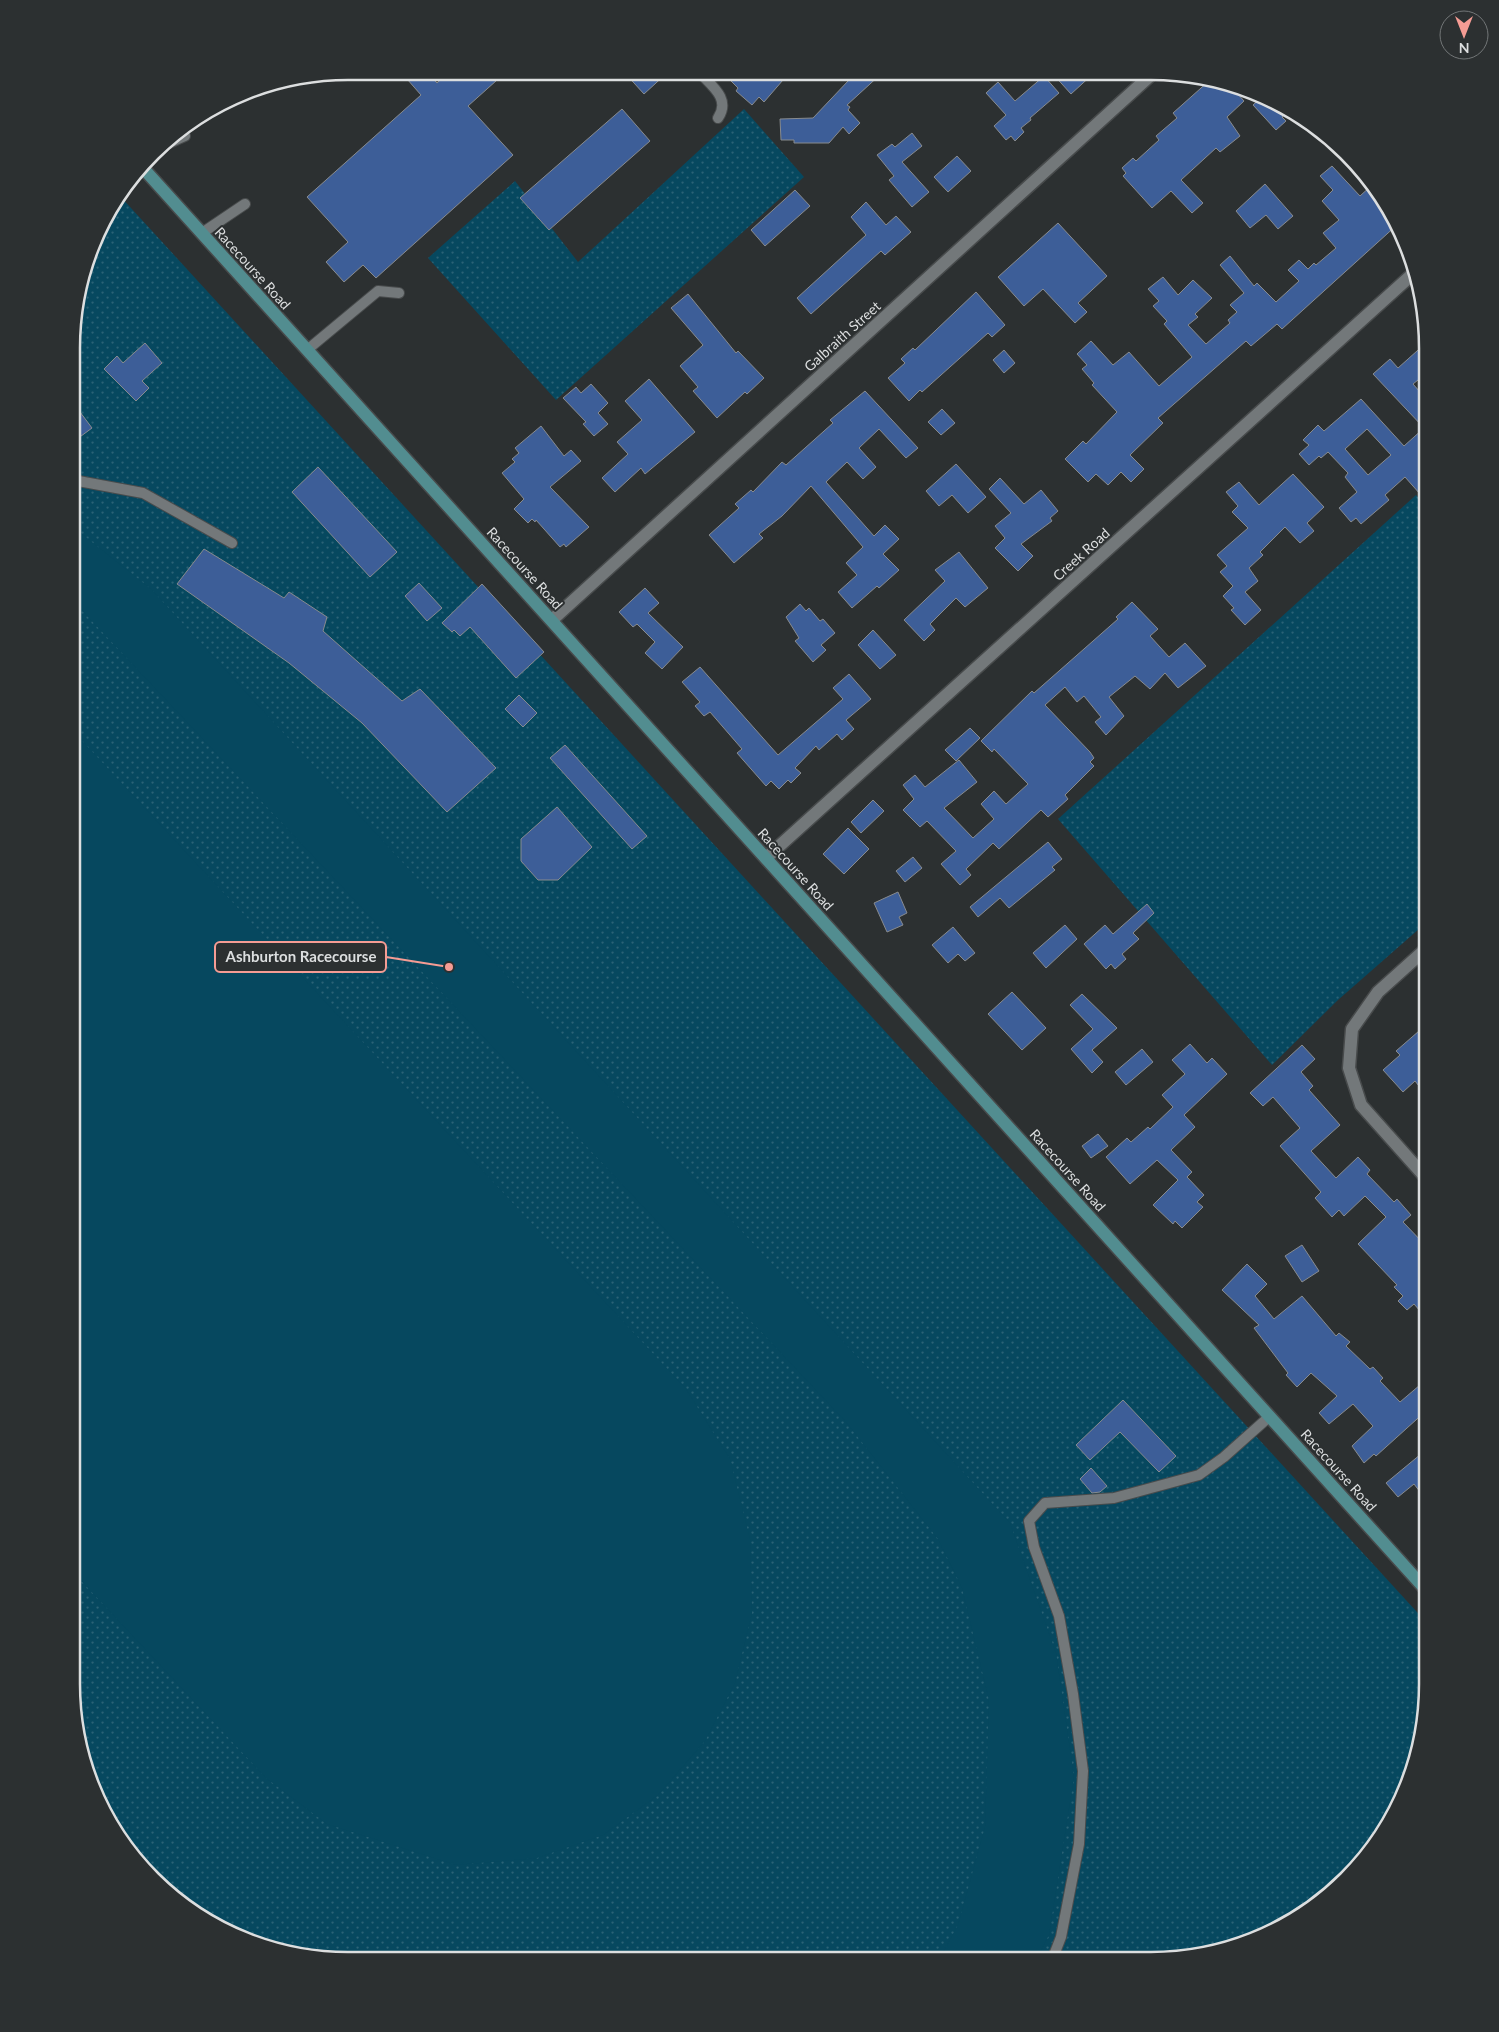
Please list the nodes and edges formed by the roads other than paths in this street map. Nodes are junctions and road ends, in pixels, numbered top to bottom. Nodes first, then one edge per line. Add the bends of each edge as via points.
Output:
1 (706, 80) edge
2 (1145, 80) edge
3 (718, 118) dead end
4 (185, 136) dead end
5 (182, 137) edge
6 (146, 171) edge
7 (245, 204) dead end
8 (202, 233) junction
9 (1410, 277) edge
10 (399, 293) dead end
11 (307, 350) junction
12 (80, 481) edge
13 (232, 543) dead end
14 (552, 620) junction
15 (766, 858) junction
16 (1419, 956) edge
17 (1419, 1170) edge
18 (1270, 1416) junction
19 (1419, 1582) edge
20 (1055, 1952) edge

1 - 3 lane via 722,97 723,111
2 - 14 street, Galbraith Street
4 - 5 lane
6 - 8 street, Racecourse Road
7 - 8 lane
8 - 11 street, Racecourse Road
9 - 15 street, Creek Road
10 - 11 lane via 378,291
11 - 14 street, Racecourse Road
12 - 13 lane via 143,493
14 - 15 street, Racecourse Road
15 - 18 street, Racecourse Road
16 - 17 street via 1378,992 1352,1029 1349,1068 1361,1105
18 - 19 street, Racecourse Road
18 - 20 lane via 1199,1475 1114,1498 1045,1503 1029,1521 1034,1548 1059,1616 1083,1771 1078,1844 1061,1937

